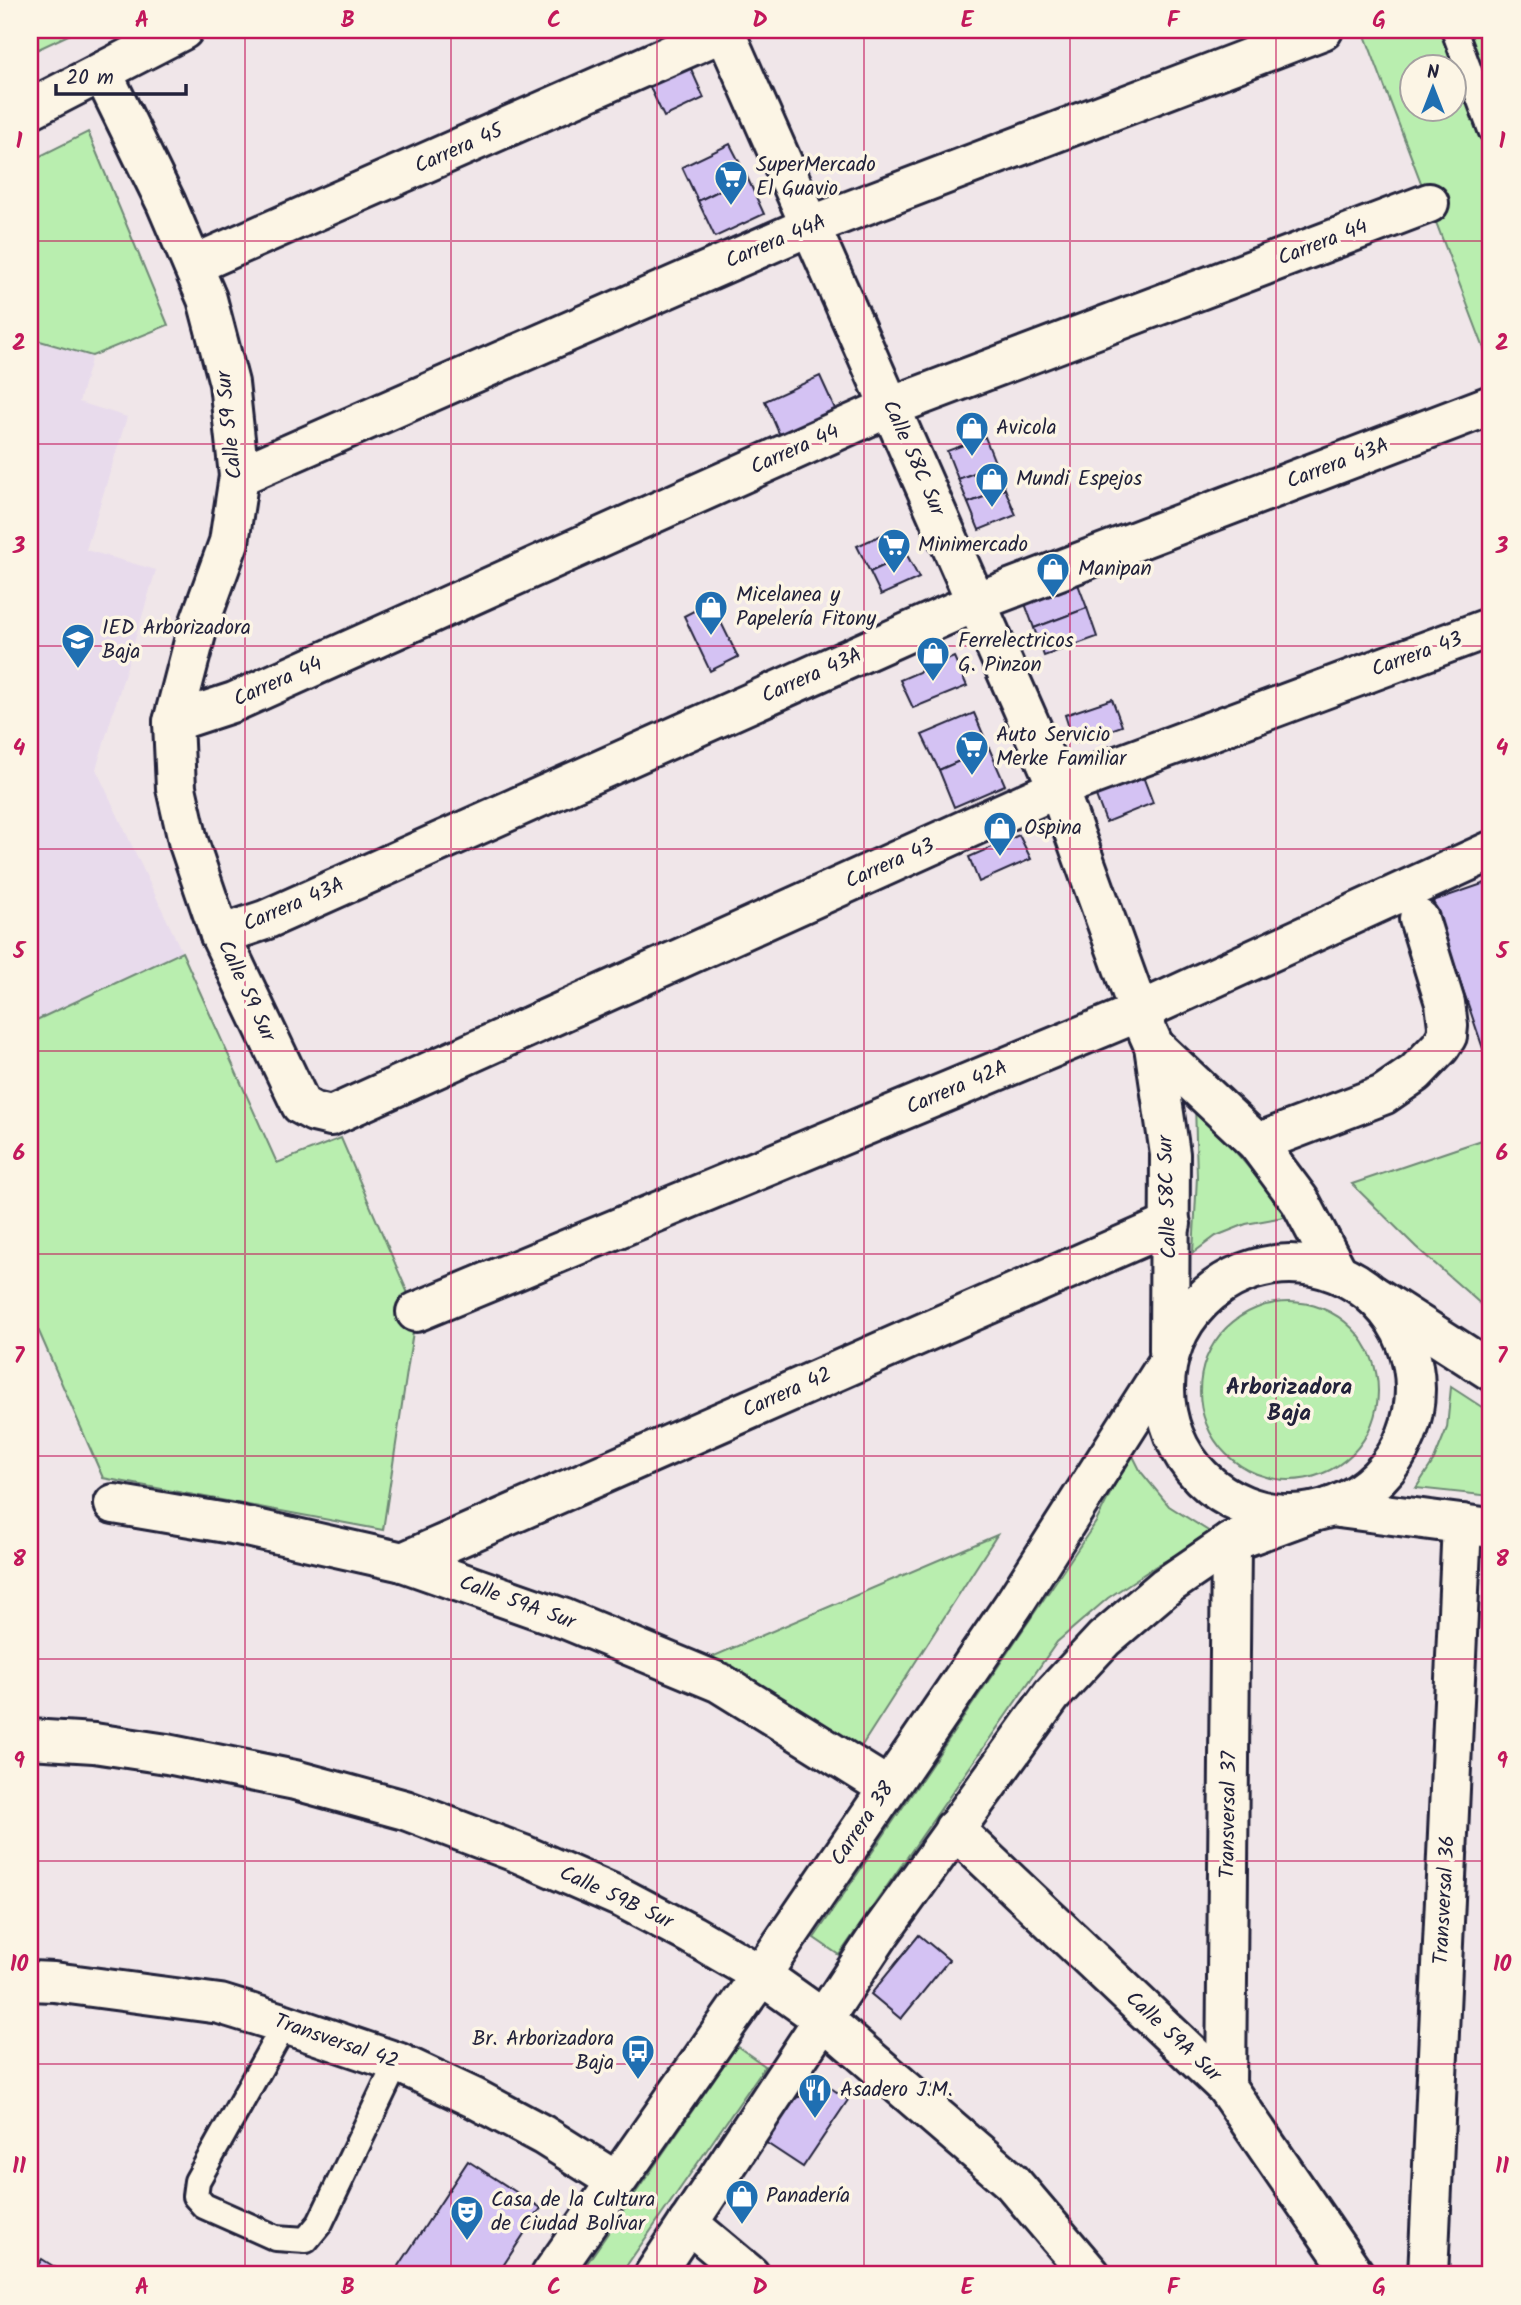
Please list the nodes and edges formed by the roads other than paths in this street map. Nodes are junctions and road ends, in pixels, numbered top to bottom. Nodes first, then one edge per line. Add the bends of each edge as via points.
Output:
1 (183, 30) edge
2 (1323, 30) edge
3 (1454, 30) edge
4 (724, 31) edge
5 (102, 72) junction
6 (30, 109) edge
7 (1491, 130) edge
8 (1429, 204) dead end
9 (810, 226) junction
10 (193, 265) junction
11 (1491, 405) edge
12 (890, 407) junction
13 (239, 476) junction
14 (976, 603) junction
15 (1491, 627) edge
16 (173, 722) junction
17 (1058, 788) junction
18 (1491, 851) edge
19 (1419, 919) dead end
20 (220, 935) junction
21 (1147, 1029) junction
22 (301, 1105) joint
23 (1257, 1143) junction
24 (1171, 1224) junction
25 (1338, 1273) junction
26 (1373, 1295) junction
27 (416, 1312) dead end
28 (1167, 1359) junction
29 (1491, 1371) edge
30 (114, 1504) dead end
31 (1322, 1510) junction
32 (1477, 1526) edge
33 (1231, 1542) junction
34 (403, 1562) junction
35 (30, 1739) edge
36 (887, 1787) junction
37 (954, 1829) junction
38 (761, 1975) junction
39 (30, 1981) edge
40 (823, 2019) junction
41 (285, 2024) junction
42 (397, 2062) junction
43 (1226, 2087) junction
44 (616, 2181) junction
45 (688, 2223) junction
46 (551, 2275) edge
47 (653, 2275) edge
48 (750, 2275) edge
49 (1091, 2275) edge
50 (1355, 2275) edge
51 (1428, 2275) edge

1 - 5 street
2 - 9 street, Carrera 44A
3 - 7 lane
4 - 9 street, Calle 58C Sur
4 - 10 street, Carrera 45
5 - 6 street
5 - 10 street, Calle 59 Sur
8 - 12 street, Carrera 44
9 - 12 street, Calle 58C Sur
9 - 13 street, Carrera 44A
10 - 13 street, Calle 59 Sur via 229,383
11 - 14 street, Carrera 43A
12 - 14 street, Calle 58C Sur
12 - 16 street, Carrera 44 via 234,702
13 - 16 street, Calle 59 Sur via 229,542 197,630
14 - 17 street, Calle 58C Sur
14 - 20 street, Carrera 43A via 265,920
15 - 17 street, Carrera 43
16 - 20 street, Calle 59 Sur via 176,788 188,841
17 - 21 street, Calle 58C Sur
17 - 22 street, Carrera 43 via 331,1116
18 - 21 street, Carrera 42A
19 - 23 street via 1445,1003 1447,1036 1440,1047 1415,1073 1383,1095
20 - 22 street, Calle 59 Sur
21 - 23 street, Calle 58C Sur
21 - 24 street, Calle 58C Sur via 1170,1154
21 - 27 street, Carrera 42A
23 - 25 street, Calle 58C Sur via 1300,1201
24 - 28 street, Calle 58C Sur
24 - 34 street, Carrera 42
25 - 26 street
25 - 28 street, Carrera 38 via 1298,1263 1256,1268 1219,1285 1189,1313
26 - 29 street
26 - 31 street via 1398,1323 1412,1357 1416,1395 1412,1419 1391,1464 1364,1490
28 - 31 street, Calle 58C Sur via 1165,1408 1177,1446 1201,1478 1234,1502 1273,1513
28 - 36 street, Carrera 38 via 1014,1604
30 - 34 street, Calle 59A Sur via 238,1525
31 - 32 street
31 - 33 street
32 - 51 street, Transversal 36
33 - 37 street via 1165,1587 1104,1639 1052,1695
33 - 43 street, Transversal 37
34 - 36 street, Calle 59A Sur via 565,1619 720,1683
35 - 38 street, Calle 59B Sur via 167,1754 295,1780 405,1810 622,1898
36 - 38 street, Carrera 38
37 - 40 street
37 - 43 street, Calle 59A Sur
38 - 40 street, Calle 59B Sur
38 - 44 street, Carrera 38
39 - 41 street, Transversal 42 via 220,2004
40 - 45 street
40 - 49 street, Calle 59B Sur via 1012,2182
41 - 42 street, Transversal 42
41 - 42 lane via 197,2181 195,2196 204,2206 276,2238 306,2240 320,2223
42 - 44 street, Transversal 42 via 543,2135
43 - 50 street, Calle 59A Sur
44 - 46 street, Carrera 38
45 - 47 street
45 - 48 street

